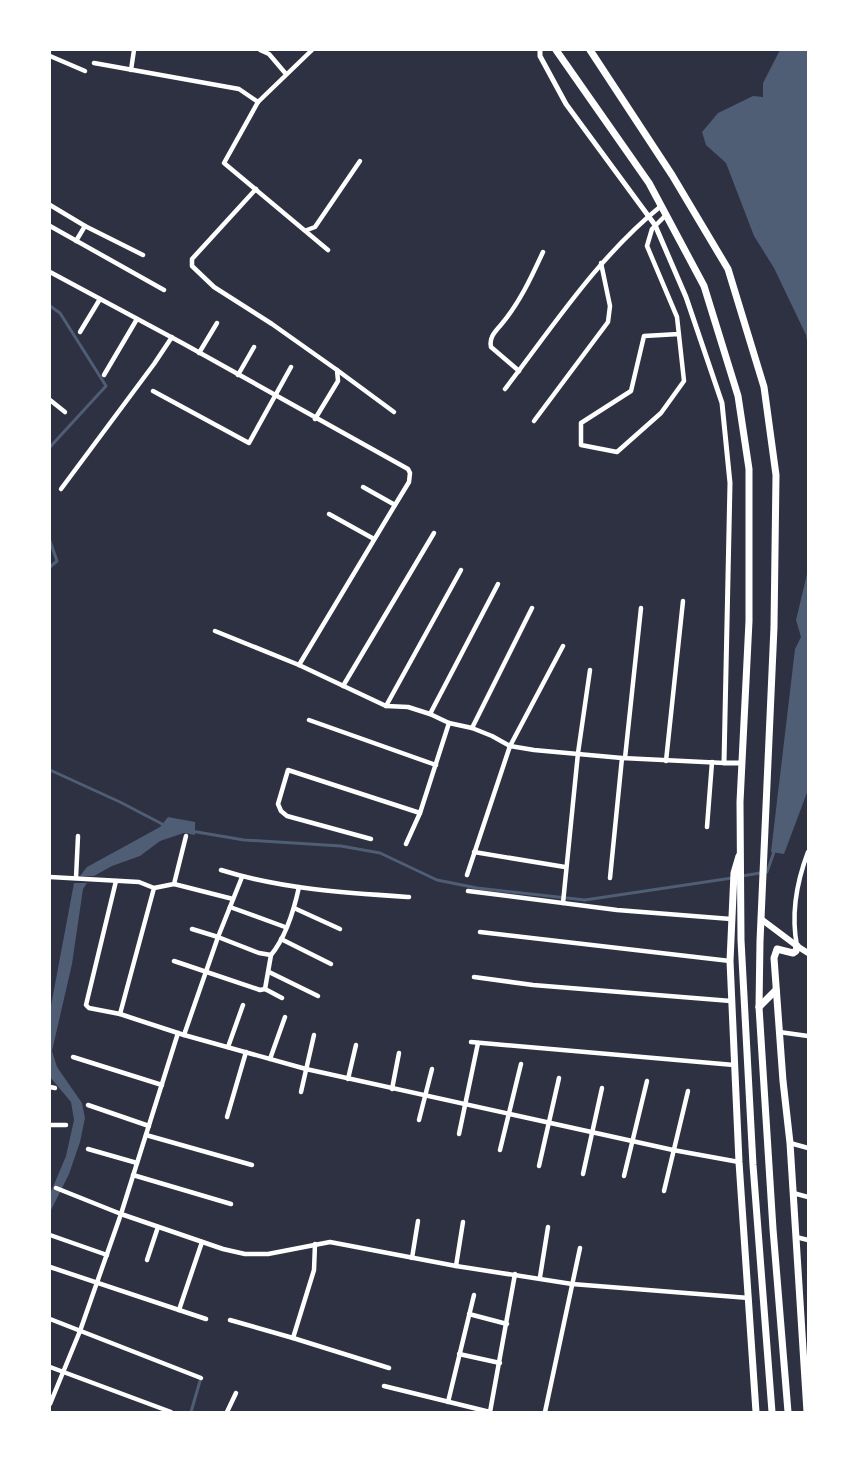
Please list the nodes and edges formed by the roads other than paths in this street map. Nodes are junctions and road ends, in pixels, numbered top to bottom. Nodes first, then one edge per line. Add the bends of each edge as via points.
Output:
1 (134, 50) edge
2 (260, 50) edge
3 (312, 50) edge
4 (540, 50) edge
5 (556, 50) edge
6 (590, 50) edge
7 (50, 56) edge
8 (94, 63) dead end
9 (131, 70) junction
10 (85, 71) dead end
11 (286, 74) junction
12 (258, 102) junction
13 (360, 161) dead end
14 (256, 189) junction
15 (50, 205) edge
16 (661, 206) junction
17 (666, 215) junction
18 (648, 217) junction
19 (655, 225) junction
20 (50, 226) edge
21 (85, 226) junction
22 (307, 230) junction
23 (76, 241) junction
24 (328, 250) dead end
25 (543, 252) dead end
26 (143, 255) dead end
27 (601, 263) junction
28 (50, 272) edge
29 (164, 290) dead end
30 (100, 299) junction
31 (137, 319) junction
32 (217, 323) dead end
33 (80, 332) dead end
34 (679, 334) junction
35 (172, 337) junction
36 (254, 347) dead end
37 (199, 353) junction
38 (291, 367) dead end
39 (337, 370) junction
40 (519, 371) junction
41 (104, 375) dead end
42 (238, 375) junction
43 (505, 389) dead end
44 (153, 391) dead end
45 (276, 396) junction
46 (50, 400) edge
47 (65, 412) dead end
48 (394, 412) dead end
49 (315, 419) junction
50 (534, 421) dead end
51 (363, 486) dead end
52 (61, 489) dead end
53 (395, 505) junction
54 (329, 514) dead end
55 (435, 533) dead end
56 (374, 539) junction
57 (461, 570) dead end
58 (498, 584) dead end
59 (683, 601) dead end
60 (532, 608) dead end
61 (641, 608) dead end
62 (215, 632) dead end
63 (563, 646) dead end
64 (299, 665) junction
65 (590, 670) dead end
66 (343, 686) junction
67 (386, 706) junction
68 (430, 714) junction
69 (309, 720) dead end
70 (449, 723) junction
71 (472, 728) junction
72 (510, 746) junction
73 (578, 753) junction
74 (623, 758) junction
75 (666, 760) junction
76 (712, 762) junction
77 (724, 763) junction
78 (741, 764) junction
79 (436, 765) junction
80 (420, 813) junction
81 (707, 826) dead end
82 (78, 836) dead end
83 (186, 836) dead end
84 (371, 839) dead end
85 (406, 844) dead end
86 (474, 852) junction
87 (740, 852) junction
88 (808, 852) edge
89 (566, 867) junction
90 (221, 870) dead end
91 (467, 875) dead end
92 (50, 877) edge
93 (242, 877) junction
94 (76, 878) junction
95 (610, 878) dead end
96 (116, 881) junction
97 (174, 884) junction
98 (299, 886) junction
99 (154, 888) junction
100 (468, 891) dead end
101 (409, 897) dead end
102 (233, 899) junction
103 (563, 903) junction
104 (230, 907) junction
105 (294, 908) junction
106 (731, 919) junction
107 (761, 919) junction
108 (285, 927) junction
109 (192, 929) dead end
110 (340, 929) dead end
111 (480, 932) dead end
112 (218, 937) junction
113 (281, 939) junction
114 (797, 946) junction
115 (808, 952) edge
116 (271, 956) junction
117 (174, 961) dead end
118 (730, 961) junction
119 (331, 964) dead end
120 (205, 971) junction
121 (269, 972) junction
122 (474, 977) dead end
123 (265, 989) junction
124 (776, 990) junction
125 (318, 996) dead end
126 (282, 998) dead end
127 (731, 1002) junction
128 (243, 1005) dead end
129 (759, 1007) junction
130 (120, 1014) junction
131 (285, 1017) dead end
132 (779, 1032) junction
133 (178, 1033) junction
134 (184, 1035) junction
135 (314, 1035) dead end
136 (808, 1036) edge
137 (471, 1042) dead end
138 (478, 1043) junction
139 (356, 1045) dead end
140 (228, 1047) junction
141 (246, 1052) junction
142 (399, 1053) dead end
143 (74, 1057) dead end
144 (270, 1059) junction
145 (521, 1064) dead end
146 (734, 1065) junction
147 (306, 1069) junction
148 (432, 1069) dead end
149 (560, 1078) dead end
150 (348, 1079) junction
151 (647, 1081) dead end
152 (162, 1085) junction
153 (602, 1088) dead end
154 (392, 1089) junction
155 (688, 1091) dead end
156 (301, 1092) dead end
157 (425, 1096) junction
158 (466, 1104) junction
159 (88, 1105) dead end
160 (510, 1114) junction
161 (227, 1117) dead end
162 (419, 1120) dead end
163 (550, 1122) junction
164 (50, 1125) edge
165 (66, 1125) dead end
166 (149, 1126) junction
167 (593, 1132) junction
168 (459, 1134) dead end
169 (146, 1135) junction
170 (633, 1141) junction
171 (790, 1143) junction
172 (808, 1148) edge
173 (88, 1149) dead end
174 (500, 1150) dead end
175 (673, 1150) junction
176 (739, 1162) junction
177 (137, 1163) junction
178 (252, 1165) dead end
179 (539, 1166) dead end
180 (583, 1174) dead end
181 (133, 1175) junction
182 (624, 1176) dead end
183 (56, 1188) dead end
184 (663, 1191) dead end
185 (793, 1193) junction
186 (808, 1197) edge
187 (231, 1204) dead end
188 (121, 1214) junction
189 (418, 1221) dead end
190 (464, 1222) dead end
191 (158, 1227) junction
192 (548, 1227) dead end
193 (50, 1235) edge
194 (796, 1237) junction
195 (808, 1240) edge
196 (202, 1242) junction
197 (315, 1244) junction
198 (579, 1248) dead end
199 (107, 1255) junction
200 (412, 1258) junction
201 (147, 1260) dead end
202 (456, 1266) junction
203 (50, 1268) edge
204 (515, 1274) junction
205 (540, 1277) junction
206 (96, 1283) junction
207 (572, 1284) junction
208 (474, 1295) dead end
209 (749, 1298) junction
210 (179, 1310) junction
211 (469, 1314) junction
212 (206, 1318) dead end
213 (50, 1319) edge
214 (230, 1320) dead end
215 (805, 1320) edge
216 (507, 1324) junction
217 (80, 1331) junction
218 (293, 1338) junction
219 (459, 1354) junction
220 (500, 1363) junction
221 (50, 1366) edge
222 (389, 1368) dead end
223 (64, 1372) junction
224 (201, 1378) dead end
225 (384, 1386) dead end
226 (236, 1394) dead end
227 (448, 1402) junction
228 (50, 1404) edge
229 (171, 1413) edge
230 (227, 1413) edge
231 (545, 1413) edge
232 (756, 1413) edge
233 (772, 1413) edge
234 (788, 1413) edge
235 (807, 1413) edge

1 - 9 street
2 - 11 street via 269,54
3 - 11 street
4 - 18 street via 561,97
5 - 16 main road
6 - 107 main road via 728,269 764,387 776,475 774,627
7 - 10 street
8 - 9 street
9 - 12 street via 239,88
11 - 12 street
12 - 14 street via 224,163
13 - 22 street via 315,227
14 - 22 street
14 - 39 street via 192,259 192,266 214,287
15 - 21 street
16 - 17 main road
16 - 18 street
17 - 19 street
17 - 78 main road via 704,286 738,396 749,469 749,621
18 - 19 street
18 - 27 street
19 - 34 street via 647,246 675,310
19 - 77 street via 686,297 722,403 730,483
20 - 23 street
21 - 23 street
21 - 26 street
22 - 24 street
23 - 29 street
25 - 40 street via 525,290 490,342
27 - 40 street
27 - 50 street via 610,306 608,322
28 - 30 street
30 - 31 street
30 - 33 street
31 - 35 street
31 - 41 street
32 - 37 street
34 - 34 street via 684,381 661,413 616,452 581,445 581,423 631,391 644,336
35 - 37 street
35 - 52 street
36 - 42 street
37 - 42 street
38 - 45 street
39 - 48 street
39 - 49 street via 338,381
40 - 43 street
42 - 45 street
44 - 45 street via 249,443
45 - 49 street
46 - 47 street
49 - 53 street via 408,470 411,477
51 - 53 street
53 - 56 street
54 - 56 street
55 - 66 street
56 - 64 street
57 - 67 street
58 - 68 street
59 - 75 street
60 - 71 street
61 - 74 street
62 - 64 street
63 - 72 street
64 - 66 street
65 - 73 street
66 - 67 street
67 - 68 street
68 - 70 street
69 - 79 street
70 - 71 street
70 - 79 street
71 - 72 street
72 - 73 street
72 - 86 street
73 - 74 street
73 - 89 street
74 - 75 street
74 - 95 street
75 - 76 street
76 - 77 street
76 - 81 street
77 - 78 street
78 - 87 main road
79 - 80 street
80 - 84 street via 288,770 278,804 281,811
80 - 85 street
82 - 94 street
83 - 97 street
86 - 89 street
86 - 91 street
87 - 106 main road via 734,873
87 - 233 main road via 753,1165
88 - 114 street via 794,913
89 - 103 street
90 - 93 street
92 - 94 street
93 - 98 street
93 - 102 street
94 - 96 street
96 - 99 street via 139,882
96 - 130 street via 86,1005
97 - 99 street
97 - 102 street
98 - 101 street
98 - 105 street
99 - 130 street
100 - 103 street
102 - 104 street
103 - 106 street
104 - 108 street
104 - 112 street
105 - 108 street
105 - 110 street
106 - 118 main road
107 - 114 main road
107 - 129 main road
108 - 113 street
109 - 112 street
111 - 118 street
112 - 116 street
112 - 120 street
113 - 116 street
113 - 119 street
114 - 115 main road
114 - 124 main road via 793,953 777,949 775,953
116 - 121 street
117 - 120 street
118 - 127 main road
120 - 123 street
120 - 134 street
121 - 123 street
121 - 125 street
122 - 127 street
123 - 126 street
124 - 129 main road
124 - 132 main road
127 - 146 main road
128 - 140 street
129 - 234 main road
130 - 133 street
131 - 144 street
132 - 136 street
132 - 171 main road
133 - 134 street
133 - 152 street
134 - 140 street
135 - 147 street
137 - 138 street
138 - 146 street
138 - 158 street
139 - 150 street
140 - 141 street
141 - 144 street
141 - 161 street
142 - 154 street
143 - 152 street
144 - 147 street
145 - 160 street
146 - 176 main road
147 - 150 street
147 - 156 street
148 - 157 street
149 - 163 street
150 - 154 street
151 - 170 street
152 - 166 street
153 - 167 street
154 - 157 street
155 - 175 street
157 - 158 street
157 - 162 street
158 - 160 street
158 - 168 street
159 - 166 street
160 - 163 street
160 - 174 street
163 - 167 street
163 - 179 street
164 - 165 street
166 - 169 street
167 - 170 street
167 - 180 street
169 - 177 street
169 - 178 street
170 - 175 street
170 - 182 street
171 - 172 street
171 - 185 main road
173 - 177 street
175 - 176 street
175 - 184 street
176 - 209 main road
177 - 181 street
181 - 187 street
181 - 188 street
183 - 188 street
185 - 186 street
185 - 194 main road
188 - 191 street
188 - 199 street
189 - 200 street
190 - 202 street
191 - 196 street
191 - 201 street
192 - 205 street
193 - 199 street
194 - 195 street
194 - 215 main road
196 - 197 street via 245,1254 268,1254
196 - 210 street
197 - 200 street via 330,1242
197 - 218 street via 314,1270
198 - 207 street
199 - 206 street
200 - 202 street
202 - 204 street
203 - 206 street
204 - 205 street
204 - 216 street
205 - 207 street
206 - 210 street
206 - 217 street
207 - 209 street
207 - 231 street
208 - 211 street
209 - 232 main road
210 - 212 street
211 - 216 street
211 - 219 street
213 - 217 street
214 - 218 street
215 - 235 main road
216 - 220 street
217 - 223 street
217 - 224 street
218 - 222 street
219 - 220 street
219 - 227 street
220 - 227 street via 490,1412
221 - 223 street
223 - 228 street
223 - 229 street
225 - 227 street
226 - 230 street

